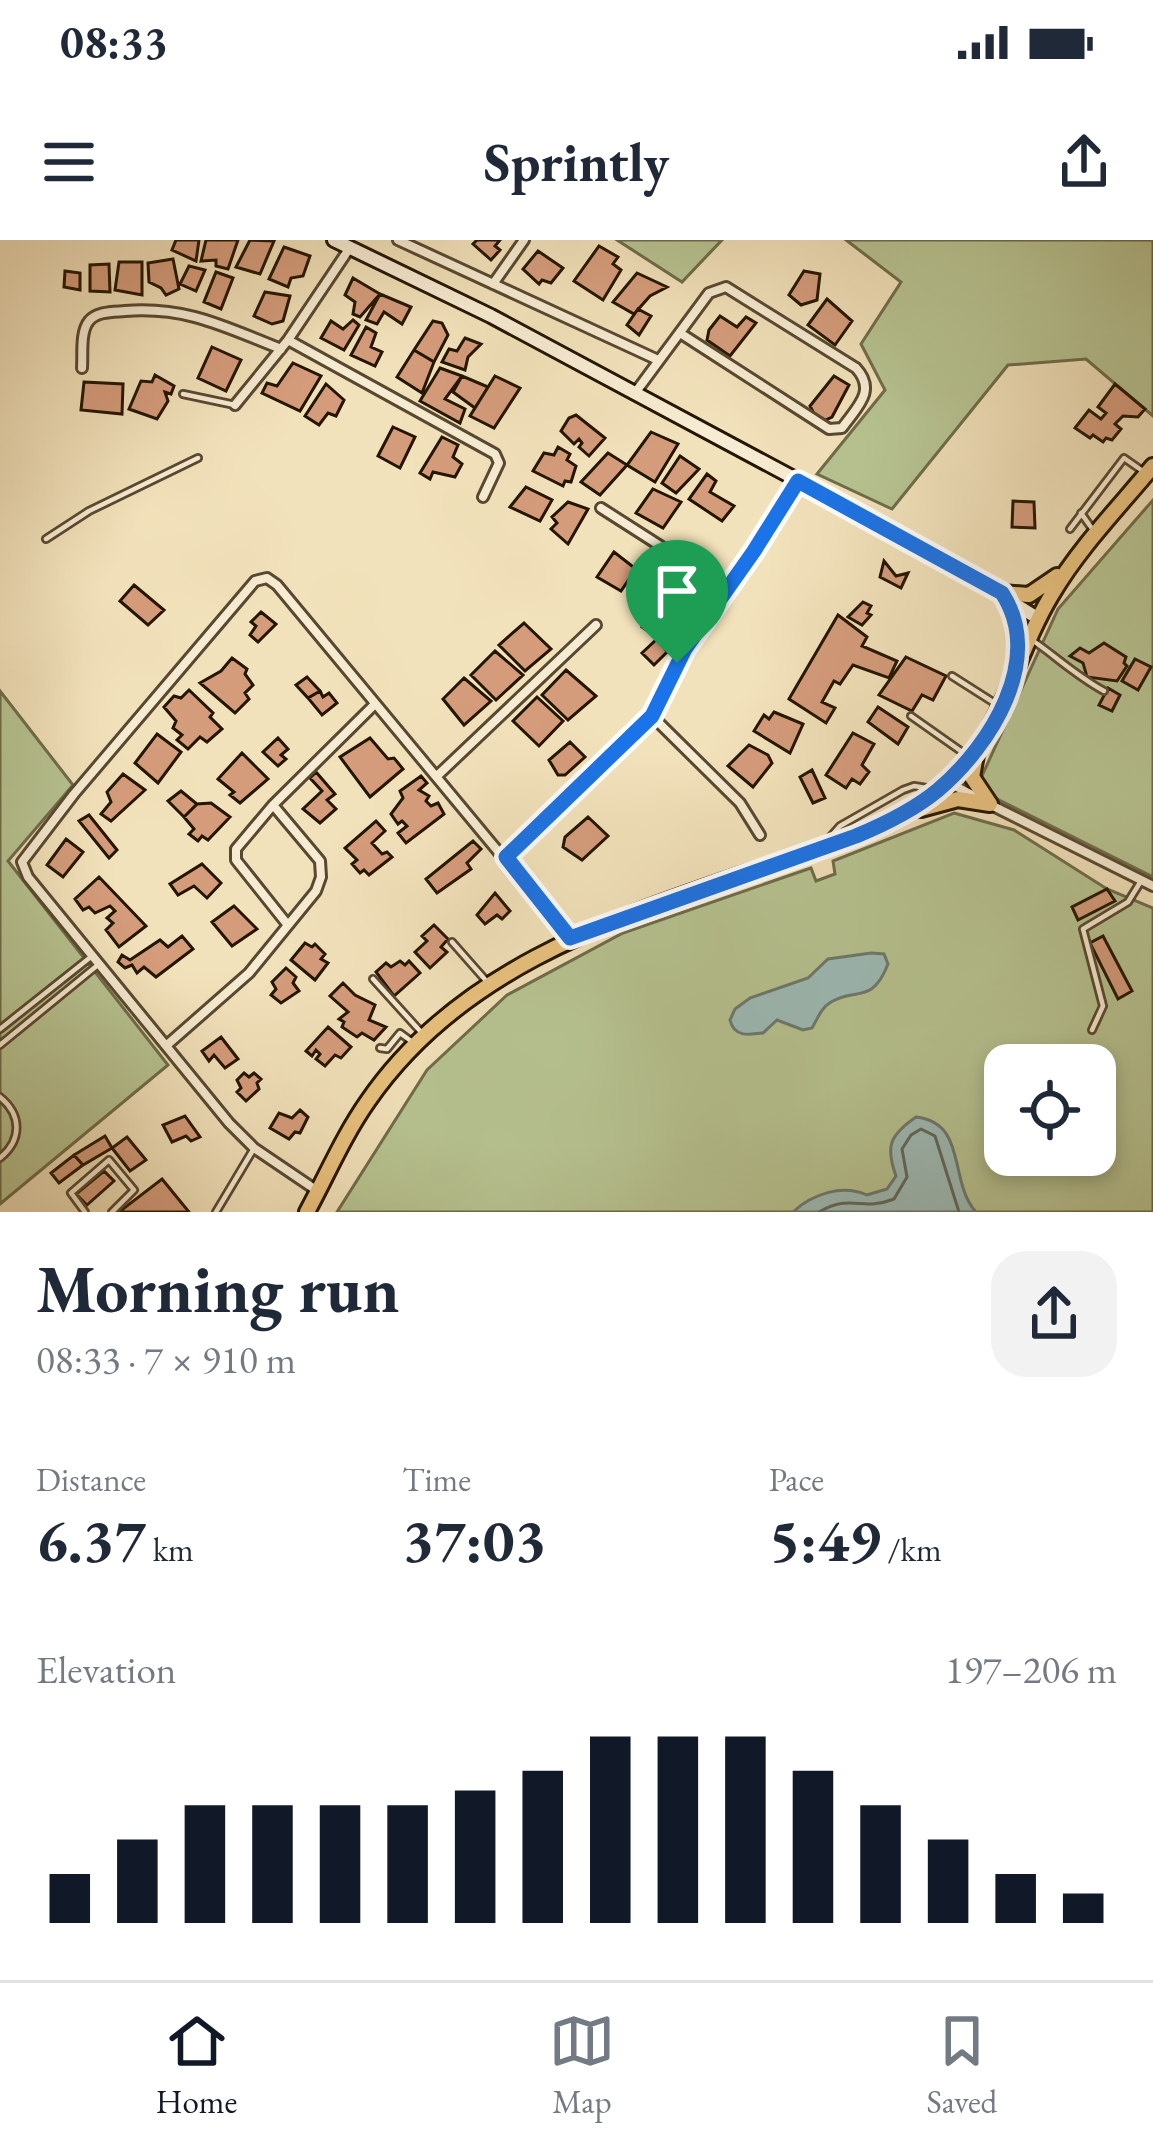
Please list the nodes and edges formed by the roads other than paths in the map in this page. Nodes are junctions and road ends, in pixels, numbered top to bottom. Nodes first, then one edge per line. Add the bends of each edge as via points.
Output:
1 (334, 240) edge
2 (398, 240) edge
3 (524, 240) edge
4 (350, 248) junction
5 (493, 284) junction
6 (680, 333) junction
7 (288, 340) junction
8 (281, 349) junction
9 (659, 361) junction
10 (82, 368) dead end
11 (634, 393) junction
12 (183, 394) dead end
13 (235, 405) joint
14 (198, 458) dead end
15 (1150, 470) edge
16 (798, 481) junction
17 (483, 497) dead end
18 (601, 508) dead end
19 (1081, 512) junction
20 (1070, 529) dead end
21 (1096, 535) junction
22 (46, 539) dead end
23 (1080, 555) junction
24 (726, 588) junction
25 (1002, 593) junction
26 (1039, 619) junction
27 (596, 625) dead end
28 (1031, 639) junction
29 (952, 676) dead end
30 (1010, 689) junction
31 (1104, 691) dead end
32 (375, 704) junction
33 (1000, 707) junction
34 (652, 716) junction
35 (911, 716) dead end
36 (986, 734) junction
37 (970, 757) junction
38 (437, 776) junction
39 (943, 786) junction
40 (990, 804) junction
41 (274, 805) junction
42 (899, 816) junction
43 (760, 835) dead end
44 (822, 848) junction
45 (506, 857) junction
46 (1141, 880) junction
47 (1153, 886) edge
48 (286, 924) junction
49 (570, 938) junction
50 (452, 942) dead end
51 (96, 960) junction
52 (373, 979) dead end
53 (488, 984) junction
54 (0, 1030) edge
55 (1092, 1030) dead end
56 (420, 1041) junction
57 (0, 1045) edge
58 (167, 1045) junction
59 (380, 1048) dead end
60 (0, 1097) edge
61 (254, 1148) junction
62 (0, 1158) edge
63 (318, 1191) junction
64 (85, 1212) edge
65 (112, 1212) edge
66 (216, 1212) edge
67 (307, 1212) edge

1 - 4 main road
2 - 5 street
3 - 5 street
4 - 7 street
4 - 11 main road
5 - 9 street
6 - 6 street via 709,293 726,287 856,368 867,393 842,428 829,430
6 - 9 street
7 - 8 street
7 - 17 street via 495,454 499,463
8 - 10 street via 181,311 121,312 89,320
8 - 13 street
9 - 11 street
11 - 16 main road
12 - 13 lane
14 - 22 lane
15 - 19 lane via 1124,458
15 - 21 main road
16 - 24 street
16 - 25 main road
18 - 24 street
19 - 20 lane
19 - 21 lane
21 - 23 main road
23 - 25 main road via 1029,595
23 - 26 main road
24 - 34 street
25 - 26 main road
25 - 30 main road via 1020,636
26 - 28 main road
27 - 38 street
28 - 30 main road
28 - 31 lane
29 - 33 lane
30 - 33 main road
32 - 38 street
32 - 41 street
32 - 51 street via 277,585 261,578 25,854 28,877
33 - 36 main road
34 - 43 street via 740,803
34 - 45 street
35 - 37 lane
36 - 37 main road
36 - 40 main road via 972,777
37 - 39 main road
38 - 45 street
39 - 40 street
39 - 42 main road
39 - 44 lane via 903,790 840,826
40 - 42 main road via 958,799
40 - 46 street
41 - 48 street via 322,866 320,885
41 - 48 street via 236,855
42 - 44 main road
44 - 49 main road
45 - 49 street
46 - 47 street
46 - 55 lane via 1128,902 1083,929 1103,1006
48 - 58 street via 240,982
49 - 53 main road
50 - 53 lane
51 - 54 lane
51 - 57 lane
51 - 58 street
52 - 56 lane
53 - 56 main road
56 - 59 lane via 400,1033
56 - 63 main road via 368,1100
58 - 61 street
60 - 62 lane via 17,1130
61 - 63 street
61 - 66 lane
63 - 67 main road
64 - 65 lane via 71,1193 110,1160 134,1190

